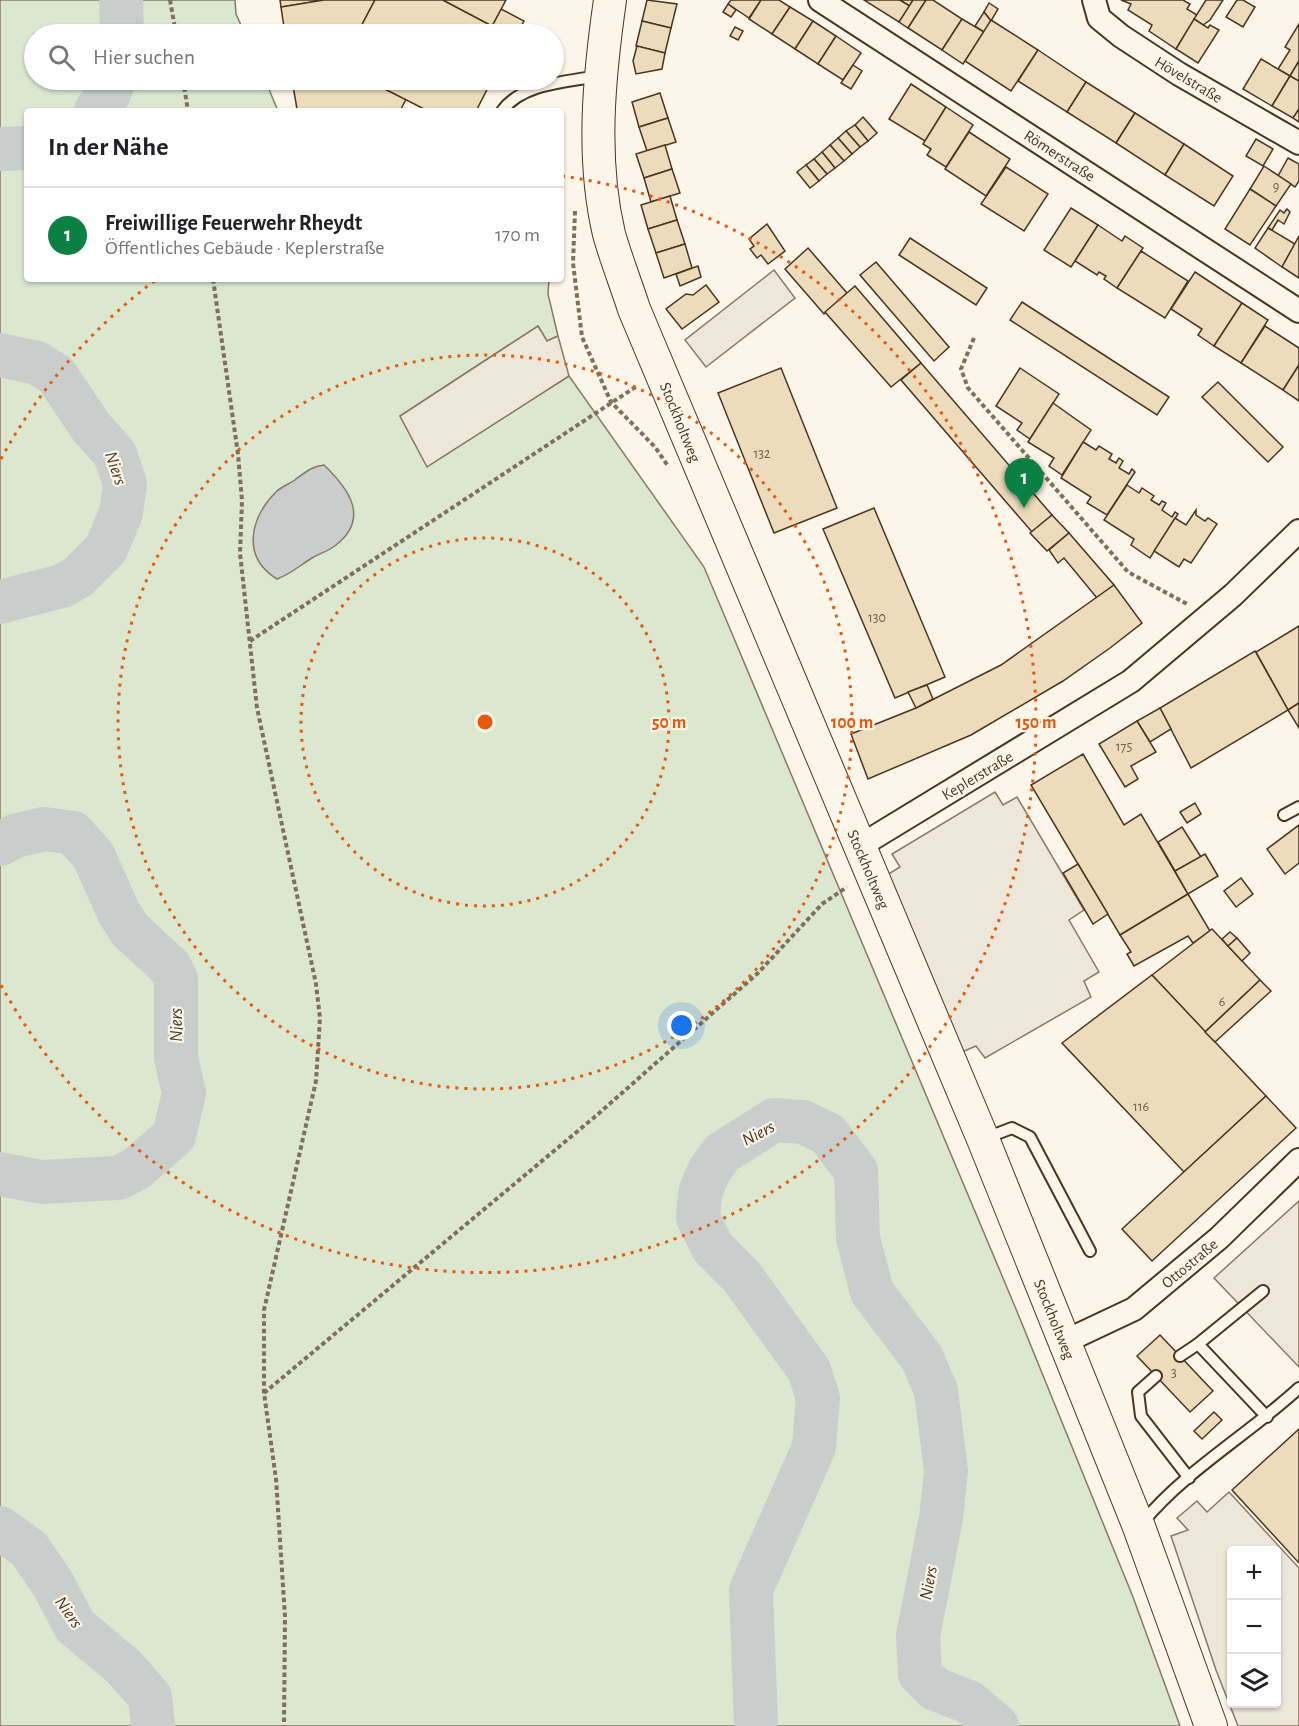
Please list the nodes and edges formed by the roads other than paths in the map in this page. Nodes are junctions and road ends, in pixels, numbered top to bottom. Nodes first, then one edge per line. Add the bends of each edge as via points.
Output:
1 (610, 0) edge
2 (820, 0) edge
3 (1094, 0) edge
4 (601, 75) junction
5 (564, 82) edge
6 (533, 90) edge
7 (504, 108) edge
8 (1299, 143) edge
9 (1299, 311) edge
10 (1299, 531) edge
11 (1299, 807) edge
12 (1284, 815) dead end
13 (865, 859) junction
14 (983, 1139) junction
15 (1299, 1160) edge
16 (1090, 1251) dead end
17 (1263, 1291) dead end
18 (1064, 1342) junction
19 (1198, 1344) junction
20 (1180, 1356) dead end
21 (1156, 1376) dead end
22 (1299, 1388) edge
23 (1267, 1417) junction
24 (1189, 1478) junction
25 (1138, 1527) junction
26 (1211, 1726) edge

1 - 4 main road, Stockholtweg
2 - 9 street, Römerstraße
3 - 8 street, Hövelstraße via 1099,18 1121,36
4 - 5 lane
4 - 13 main road, Stockholtweg via 598,154 609,234 634,309
6 - 7 lane
10 - 13 street, Keplerstraße via 1209,616 1131,681
11 - 12 lane
13 - 14 main road, Stockholtweg
14 - 16 lane via 1012,1128 1030,1137
14 - 18 main road, Stockholtweg
15 - 18 street, Ottostraße via 1218,1238 1134,1309
17 - 19 lane
18 - 25 main road, Stockholtweg
19 - 20 lane
19 - 23 lane
21 - 24 lane via 1138,1392 1141,1416
22 - 23 lane
23 - 24 lane
24 - 25 lane via 1160,1501
25 - 26 main road, Stockholtweg

